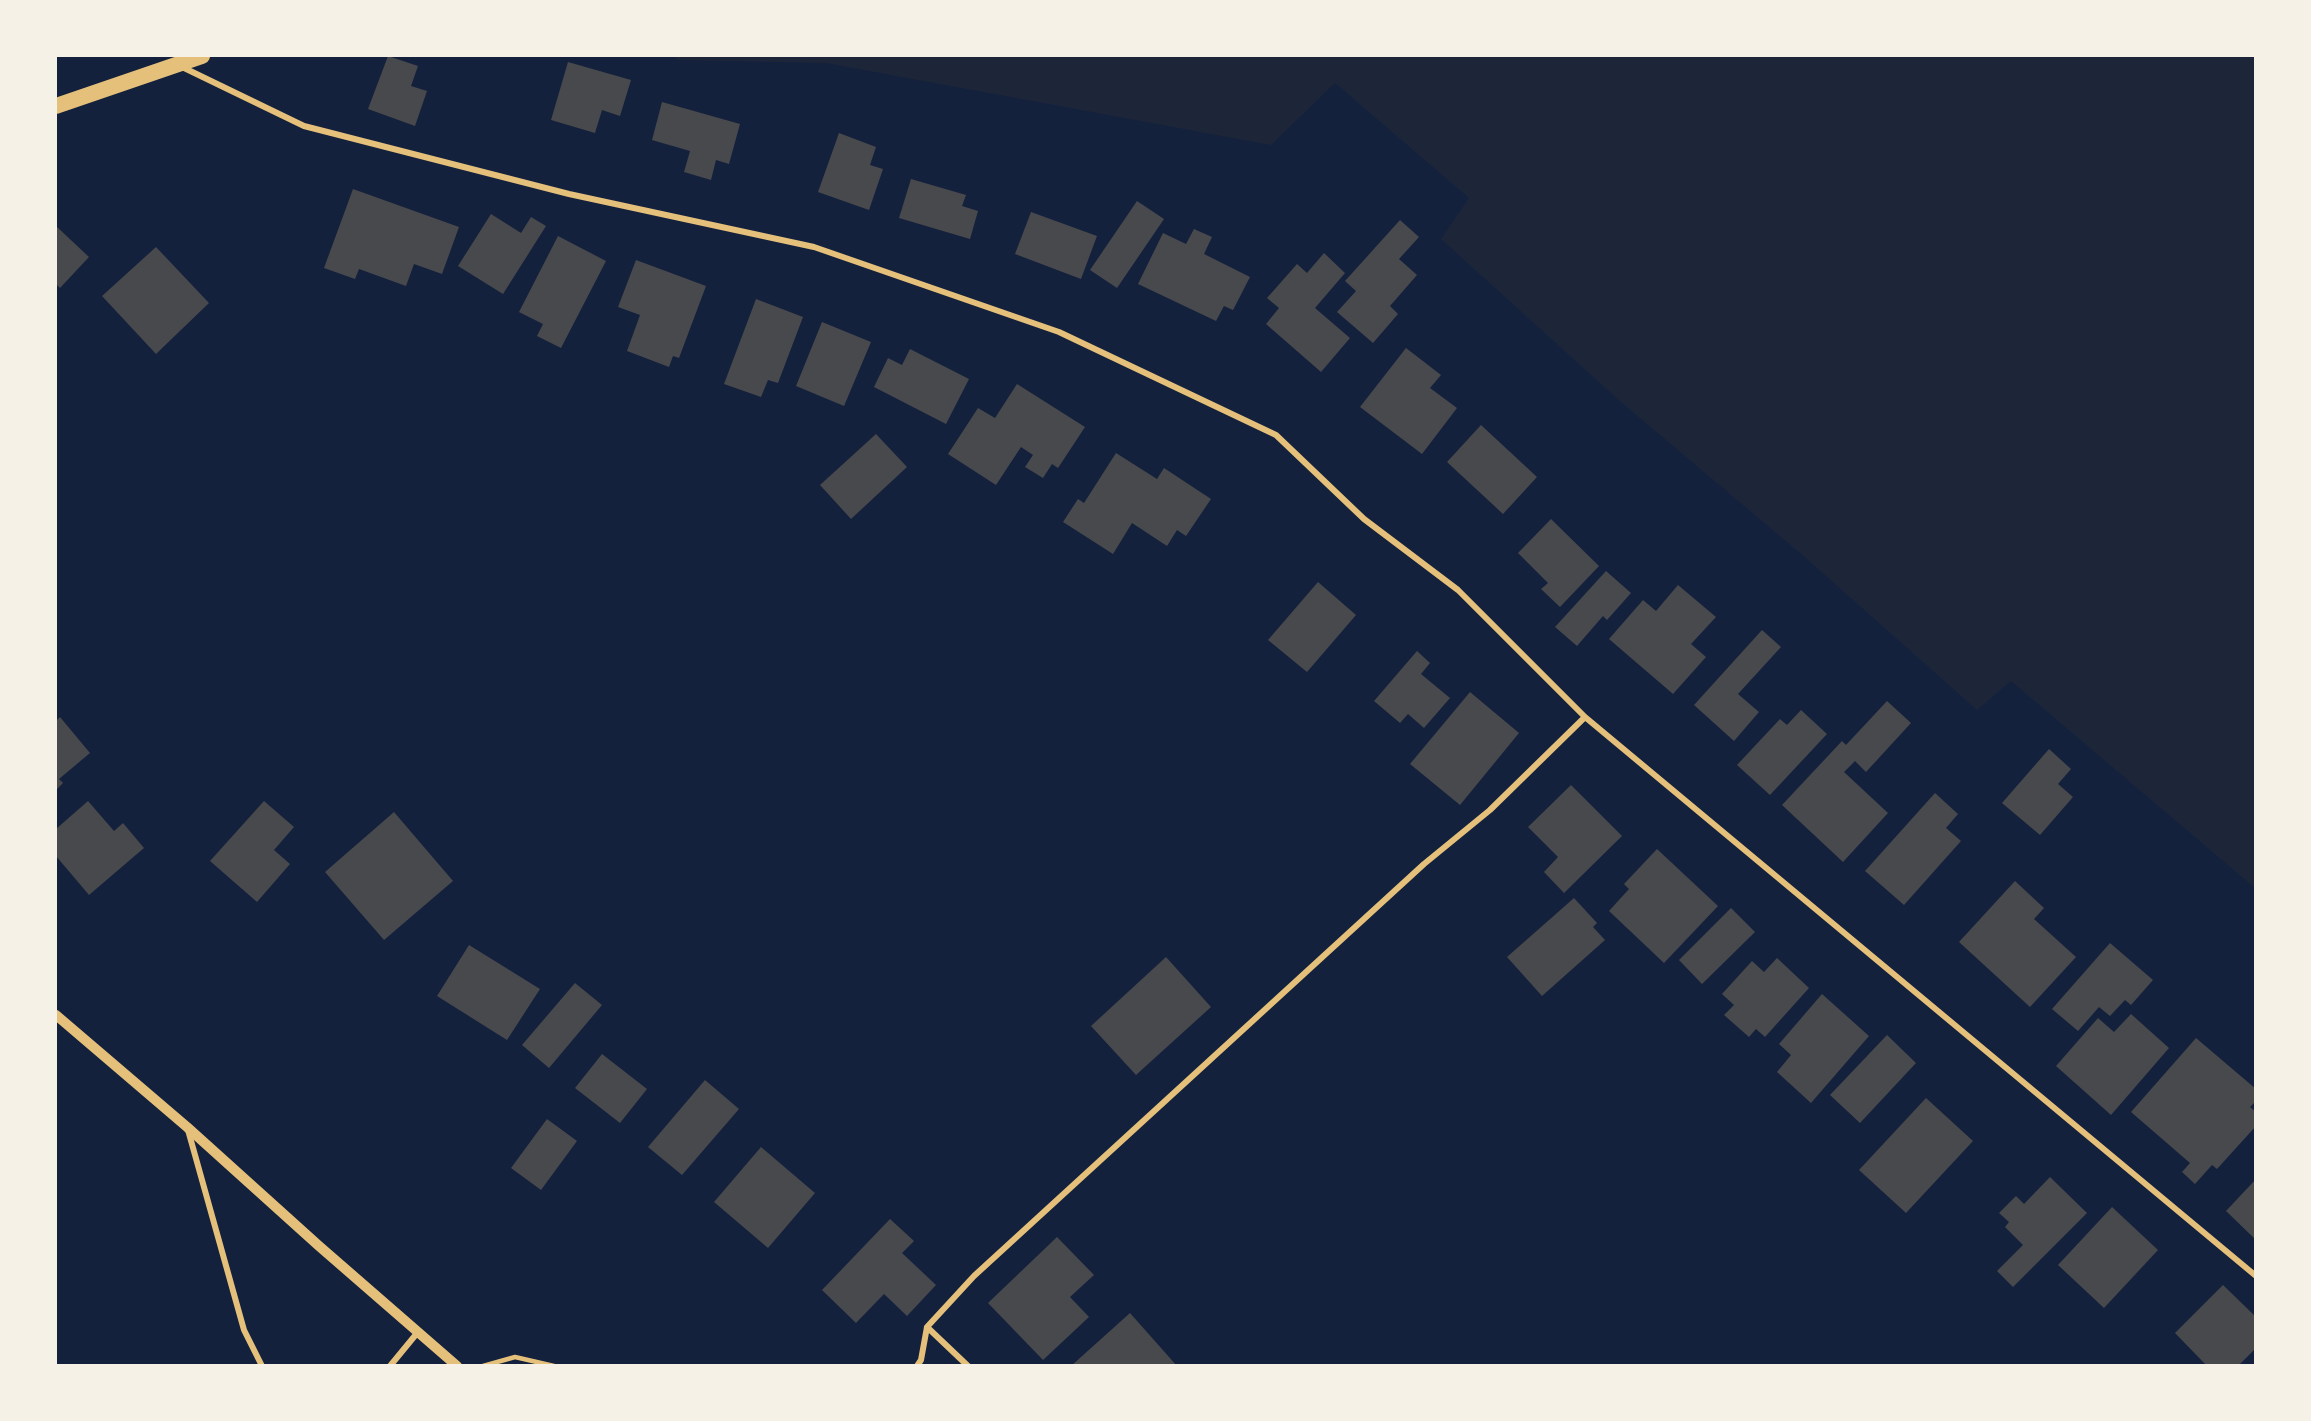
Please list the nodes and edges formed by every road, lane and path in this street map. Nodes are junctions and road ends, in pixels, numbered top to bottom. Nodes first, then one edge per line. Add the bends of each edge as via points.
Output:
1 (202, 56) edge
2 (177, 65) junction
3 (56, 106) edge
4 (1585, 717) junction
5 (56, 1015) edge
6 (187, 1126) junction
7 (2256, 1276) edge
8 (927, 1327) junction
9 (419, 1331) junction
10 (262, 1365) edge
11 (390, 1365) edge
12 (458, 1365) edge
13 (483, 1365) edge
14 (554, 1365) edge
15 (917, 1365) edge
16 (968, 1365) edge

1 - 2 highway
2 - 3 highway
2 - 4 street via 304,126 568,194 814,247 1059,332 1276,435 1364,519 1458,590
4 - 7 street
4 - 8 street via 1490,810 1424,864 983,1268
5 - 6 street
6 - 9 street
6 - 10 street via 244,1330
8 - 15 street
8 - 16 street
9 - 11 street
9 - 12 street
13 - 14 lane via 515,1357

